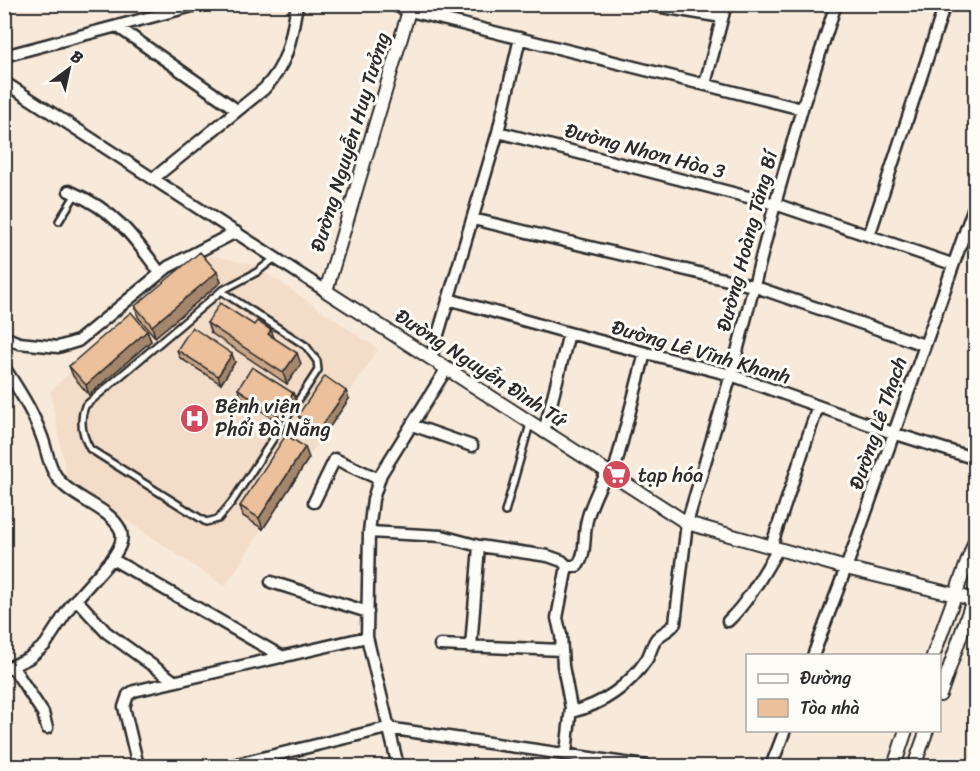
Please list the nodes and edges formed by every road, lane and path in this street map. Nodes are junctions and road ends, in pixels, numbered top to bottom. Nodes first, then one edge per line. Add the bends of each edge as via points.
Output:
1 (200, 4) edge
2 (297, 4) edge
3 (391, 4) edge
4 (644, 4) edge
5 (726, 4) edge
6 (836, 4) edge
7 (945, 4) edge
8 (410, 8) edge
9 (722, 18) junction
10 (118, 27) junction
11 (520, 38) junction
12 (4, 56) edge
13 (4, 82) edge
14 (705, 84) junction
15 (802, 109) junction
16 (237, 110) junction
17 (498, 132) junction
18 (154, 178) junction
19 (72, 192) joint
20 (975, 201) edge
21 (775, 204) junction
22 (473, 219) junction
23 (59, 221) dead end
24 (236, 232) junction
25 (869, 236) junction
26 (275, 258) junction
27 (952, 264) junction
28 (160, 273) junction
29 (753, 286) junction
30 (221, 291) junction
31 (326, 291) junction
32 (448, 299) junction
33 (569, 333) junction
34 (5, 342) edge
35 (924, 345) junction
36 (645, 353) junction
37 (431, 358) junction
38 (4, 367) edge
39 (447, 368) junction
40 (731, 375) junction
41 (819, 406) junction
42 (531, 423) junction
43 (412, 424) junction
44 (544, 432) junction
45 (893, 433) junction
46 (472, 446) dead end
47 (975, 459) edge
48 (610, 474) junction
49 (379, 479) junction
50 (314, 502) dead end
51 (505, 512) dead end
52 (687, 523) junction
53 (369, 532) junction
54 (975, 538) edge
55 (479, 546) junction
56 (775, 548) junction
57 (112, 559) junction
58 (567, 566) junction
59 (846, 568) junction
60 (272, 582) dead end
61 (954, 596) junction
62 (975, 597) edge
63 (76, 598) junction
64 (368, 612) junction
65 (728, 621) dead end
66 (367, 637) junction
67 (440, 645) dead end
68 (471, 646) junction
69 (562, 650) junction
70 (814, 654) edge
71 (934, 654) edge
72 (283, 657) junction
73 (8, 668) edge
74 (174, 681) junction
75 (941, 690) edge
76 (571, 712) junction
77 (46, 728) dead end
78 (387, 729) junction
79 (784, 732) edge
80 (905, 732) edge
81 (926, 732) edge
82 (566, 753) junction
83 (138, 766) edge
84 (232, 766) edge
85 (398, 766) edge
86 (645, 766) edge
87 (771, 766) edge
88 (894, 766) edge
89 (914, 766) edge

1 - 10 street
2 - 16 street via 281,69 264,89
3 - 8 street
4 - 9 street
5 - 9 street
6 - 15 street, Đường Hoàng Tăng Bí
7 - 25 street
8 - 11 street
8 - 31 street, Đường Nguyễn Huy Tưởng
9 - 14 street
10 - 12 street
10 - 16 street
11 - 14 street
11 - 17 street
13 - 18 street, Đường Nguyễn Đình Tứ
14 - 15 street
15 - 21 street, Đường Hoàng Tăng Bí
16 - 18 street
17 - 21 street, Đường Nhơn Hòa 3
17 - 22 street
18 - 24 street, Đường Nguyễn Đình Tứ
19 - 23 lane via 74,200
19 - 28 street via 110,213 135,238
20 - 27 street, Đường Lê Thạch
21 - 25 street, Đường Nhơn Hòa 3
21 - 29 street, Đường Hoàng Tăng Bí
22 - 29 street
22 - 32 street
24 - 26 street, Đường Nguyễn Đình Tứ
24 - 28 street via 185,256
25 - 27 street, Đường Nhơn Hòa 3
26 - 30 lane
26 - 31 street, Đường Nguyễn Đình Tứ
27 - 35 street, Đường Lê Thạch
28 - 34 street via 78,341 58,347
29 - 35 street
29 - 40 street, Đường Hoàng Tăng Bí
30 - 30 lane via 85,406 81,417 90,449 206,522 218,519 232,502 318,370 317,360 306,346
31 - 37 street, Đường Nguyễn Đình Tứ
32 - 33 street, Đường Lê Vĩnh Khanh
32 - 37 street
33 - 36 street, Đường Lê Vĩnh Khanh
33 - 44 street
35 - 45 street, Đường Lê Thạch
36 - 40 street, Đường Lê Vĩnh Khanh
36 - 48 street
37 - 39 street, Đường Nguyễn Đình Tứ
38 - 57 street via 33,414 57,478 111,517 120,529 121,543
39 - 42 street, Đường Nguyễn Đình Tứ
39 - 43 street
40 - 41 street, Đường Lê Vĩnh Khanh
40 - 52 street, Đường Hoàng Tăng Bí
41 - 45 street, Đường Lê Vĩnh Khanh
41 - 56 street
42 - 44 street, Đường Nguyễn Đình Tứ
42 - 51 lane
43 - 46 street
43 - 49 street
44 - 48 street, Đường Nguyễn Đình Tứ
45 - 47 street, Đường Lê Vĩnh Khanh
45 - 59 street, Đường Lê Thạch
48 - 52 street, Đường Nguyễn Đình Tứ
48 - 58 street via 590,510 580,562
49 - 50 street via 335,459
49 - 53 street
52 - 56 street, Đường Nguyễn Đình Tứ
52 - 76 street, Đường Hoàng Tăng Bí via 672,628 656,639 649,657 628,682 600,702
53 - 55 street via 442,536
53 - 64 street
54 - 61 street
55 - 58 street via 548,556
55 - 68 street
56 - 59 street, Đường Nguyễn Đình Tứ
56 - 65 street
57 - 63 street
57 - 72 street
58 - 69 street via 557,618
59 - 61 street, Đường Nguyễn Đình Tứ
59 - 70 street, Đường Lê Thạch
60 - 64 street
61 - 62 street, Đường Nguyễn Đình Tứ
61 - 71 street
62 - 75 street
63 - 73 street via 45,645
63 - 74 street via 106,632
64 - 66 street
66 - 72 street
66 - 78 street
67 - 68 street
68 - 69 street
69 - 76 street
72 - 74 street
73 - 77 street via 43,713
74 - 83 street via 134,691 125,701
76 - 82 street
78 - 82 street
78 - 84 street
78 - 85 street
79 - 87 street
80 - 88 street
81 - 89 street
82 - 86 street

